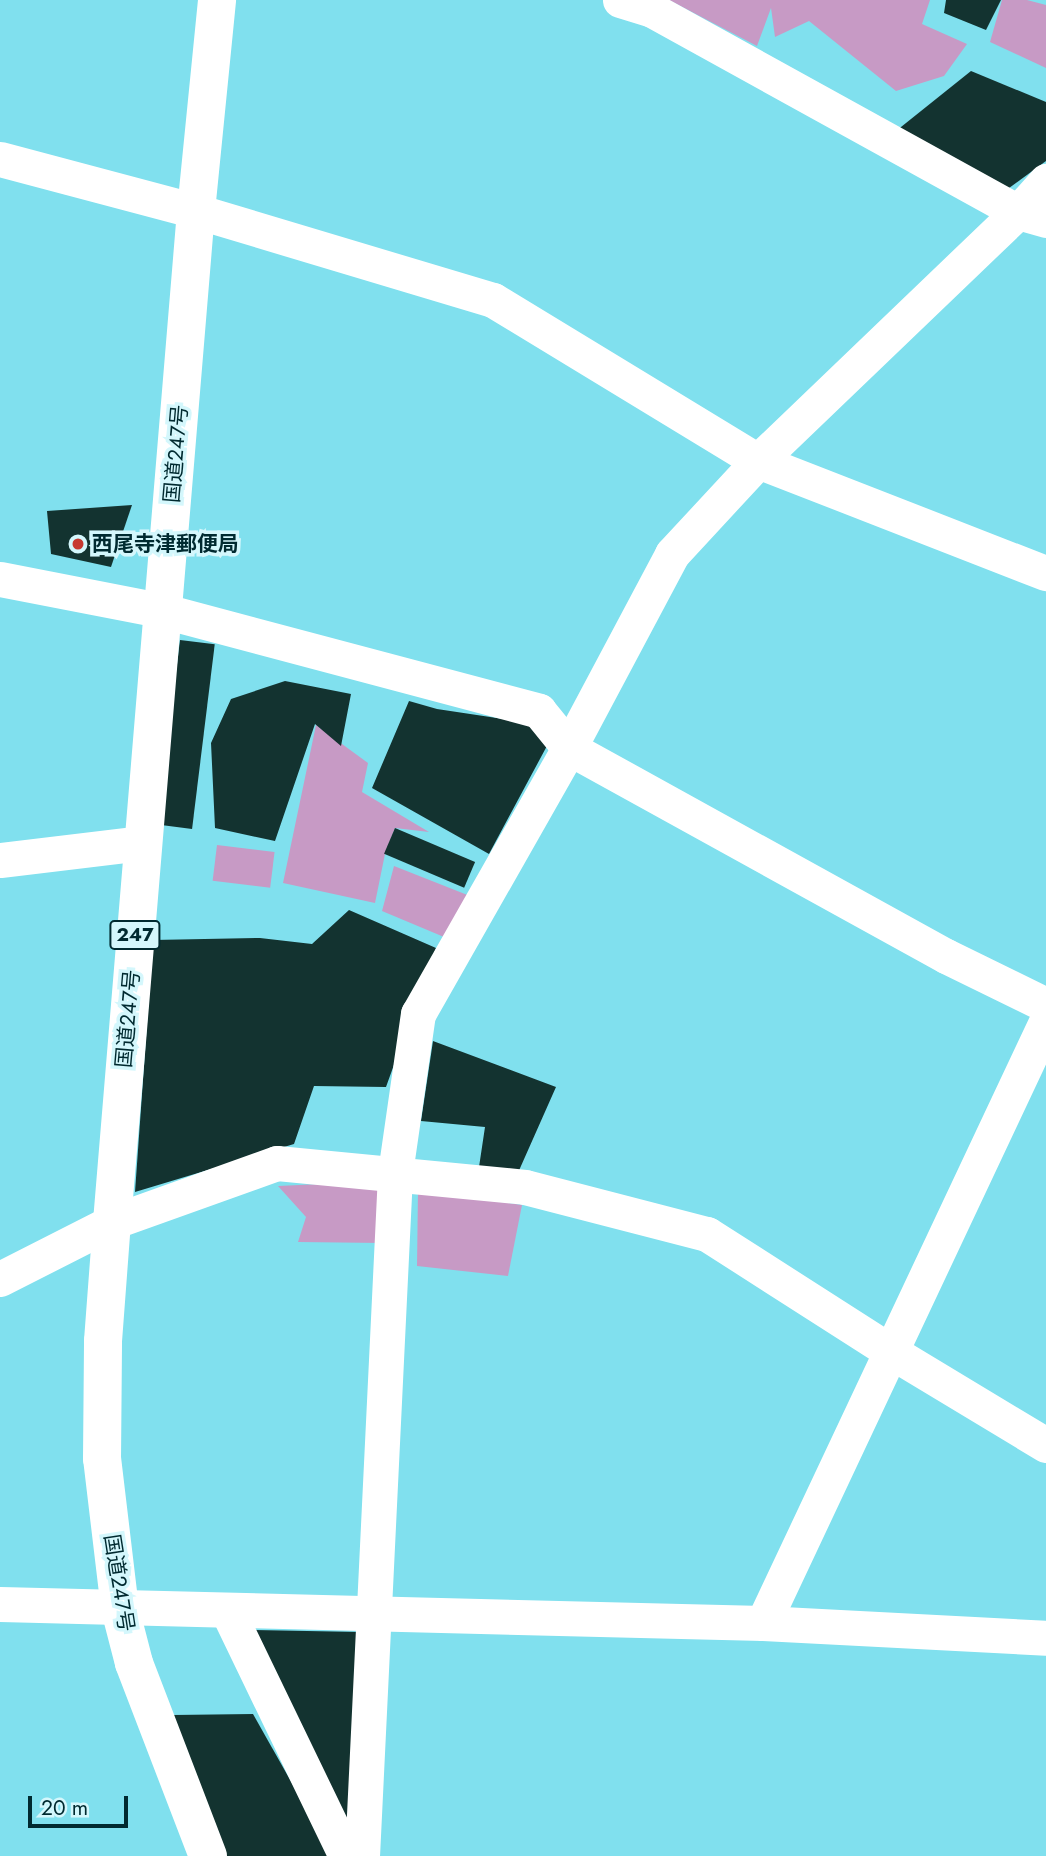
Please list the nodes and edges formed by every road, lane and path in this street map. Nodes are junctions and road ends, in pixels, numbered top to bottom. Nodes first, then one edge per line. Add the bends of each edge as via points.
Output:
1 (217, 0) edge
2 (627, 1) edge
3 (0, 159) edge
4 (1046, 181) edge
5 (196, 211) junction
6 (1032, 216) edge
7 (758, 461) junction
8 (1046, 572) edge
9 (0, 579) edge
10 (164, 611) junction
11 (569, 748) junction
12 (143, 843) junction
13 (0, 860) edge
14 (1046, 1005) edge
15 (1046, 1022) edge
16 (395, 1173) junction
17 (112, 1222) junction
18 (0, 1279) edge
19 (890, 1351) junction
20 (1046, 1445) edge
21 (0, 1604) edge
22 (120, 1609) junction
23 (227, 1610) junction
24 (373, 1613) junction
25 (763, 1623) junction
26 (1046, 1638) edge
27 (208, 1856) edge
28 (346, 1856) edge
29 (362, 1856) edge

1 - 5 highway, 国道247号 / 247
2 - 6 street via 652,10
3 - 5 street
4 - 6 street
5 - 7 street via 493,300
5 - 10 highway, 国道247号 / 247
6 - 7 street
7 - 8 street
7 - 11 street via 673,554
9 - 10 street
10 - 11 street via 539,711
10 - 12 highway, 国道247号 / 247
11 - 14 street via 946,956
11 - 16 street via 418,1014
12 - 13 street
12 - 17 highway, 国道247号 / 247
15 - 19 street
16 - 17 street via 278,1163
16 - 19 street via 525,1187 706,1234
16 - 24 street
17 - 18 street
17 - 22 highway, 国道247号 / 247 via 103,1341 102,1459
19 - 20 street
19 - 25 street
21 - 22 street
22 - 23 street
22 - 27 highway, 国道247号 / 247 via 134,1663
23 - 24 street
23 - 28 street
24 - 25 street
24 - 29 street
25 - 26 street

